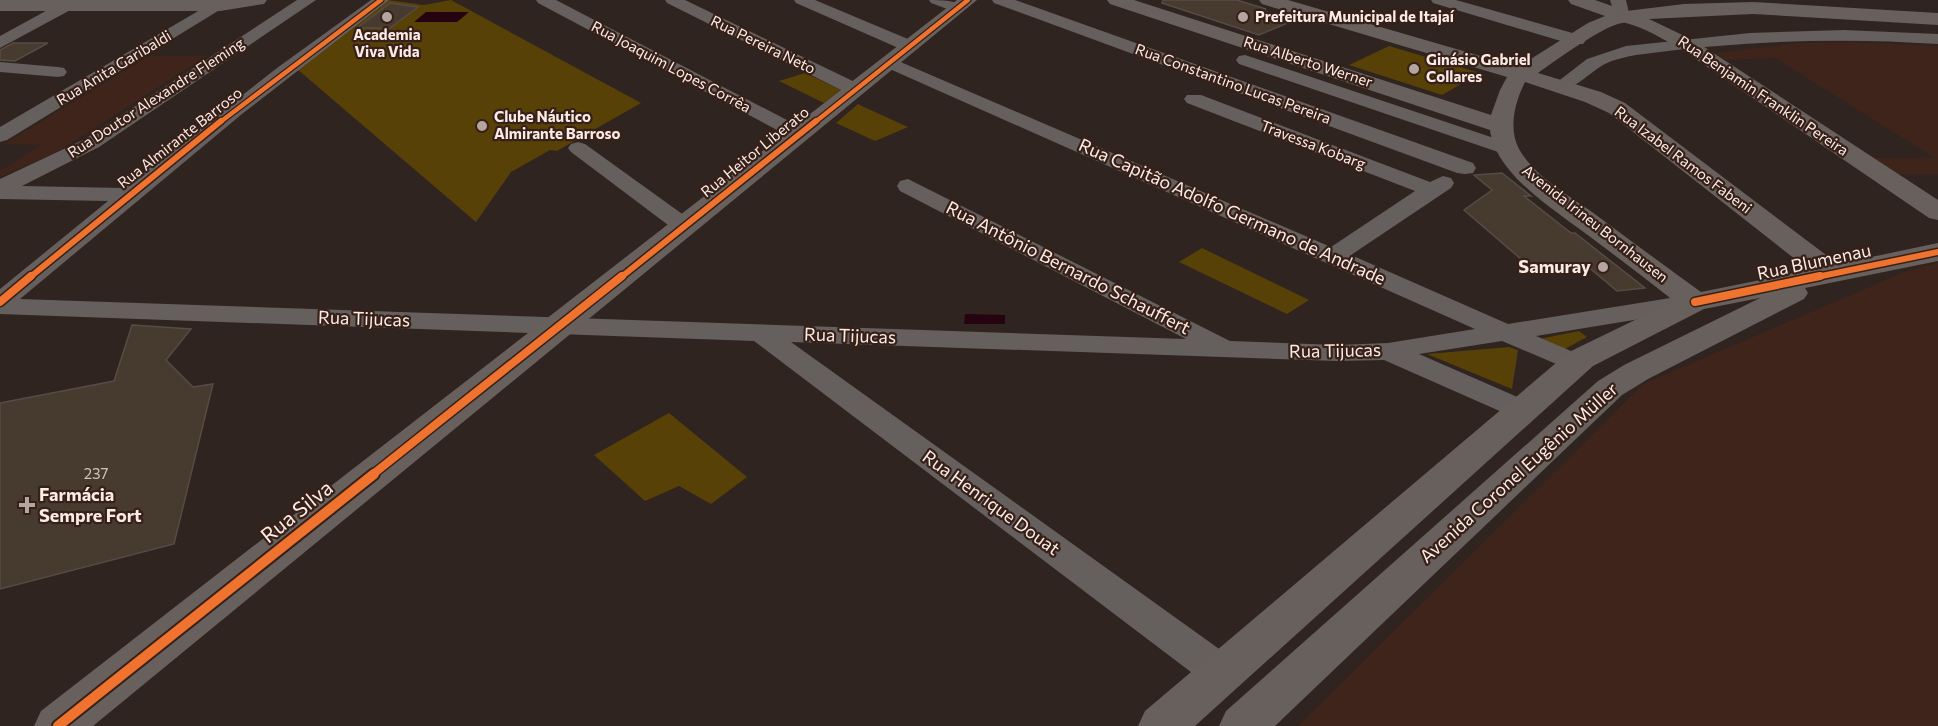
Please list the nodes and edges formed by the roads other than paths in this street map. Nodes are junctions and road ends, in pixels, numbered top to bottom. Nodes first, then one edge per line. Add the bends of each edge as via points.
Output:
1 (258, 0) edge
2 (308, 0) edge
3 (381, 0) edge
4 (544, 0) edge
5 (673, 0) edge
6 (802, 0) edge
7 (937, 0) edge
8 (1000, 0) edge
9 (1116, 0) edge
10 (1268, 0) edge
11 (1439, 0) edge
12 (1577, 0) edge
13 (1584, 0) edge
14 (1596, 0) edge
15 (224, 2) edge
16 (69, 4) junction
17 (963, 4) edge
18 (0, 5) edge
19 (1700, 5) edge
20 (1620, 8) edge
21 (1938, 19) edge
22 (1938, 39) edge
23 (1576, 40) junction
24 (0, 43) edge
25 (1688, 45) junction
26 (909, 46) junction
27 (1245, 60) dead end
28 (889, 62) junction
29 (0, 67) edge
30 (58, 72) dead end
31 (1520, 75) junction
32 (1561, 86) junction
33 (854, 90) junction
34 (1194, 99) dead end
35 (799, 134) junction
36 (0, 136) edge
37 (1504, 137) junction
38 (578, 148) dead end
39 (1465, 168) junction
40 (908, 186) dead end
41 (0, 190) edge
42 (1432, 190) junction
43 (129, 195) junction
44 (1938, 212) edge
45 (684, 226) junction
46 (1938, 252) edge
47 (1332, 256) junction
48 (1832, 273) junction
49 (1695, 302) junction
50 (0, 304) edge
51 (559, 326) junction
52 (1505, 332) junction
53 (761, 333) junction
54 (1227, 349) junction
55 (1388, 351) junction
56 (1575, 363) junction
57 (1520, 410) junction
58 (1222, 673) junction
59 (58, 726) edge
60 (1162, 726) edge
61 (1243, 726) edge

1 - 15 main road
2 - 41 street, Rua Doutor Alexandre Fleming via 92,143
3 - 43 street, Rua Almirante Barroso
4 - 35 street, Rua Joaquim Lopes Corrêa
5 - 33 street, Rua Pereira Neto
6 - 26 street
7 - 17 street
8 - 39 street, Rua Constantino Lucas Pereira
9 - 37 main road, Rua Alberto Werner
10 - 31 main road, Rua Izabel Ramos Fabeni
11 - 23 street
12 - 20 main road, Rua Benjamin Franklin Pereira
13 - 14 street
15 - 16 main road
15 - 36 street, Rua Anita Garibaldi
16 - 18 main road
16 - 24 street
17 - 26 main road, Rua Heitor Liberato
19 - 20 main road
19 - 21 main road
20 - 23 main road
20 - 25 main road, Rua Benjamin Franklin Pereira
22 - 25 street via 1808,34
23 - 31 main road
25 - 32 street via 1609,56 1586,65
25 - 44 main road, Rua Benjamin Franklin Pereira
26 - 28 main road, Rua Heitor Liberato
27 - 37 street
28 - 33 main road, Rua Heitor Liberato
28 - 47 street, Rua Capitão Adolfo Germano de Andrade
29 - 30 street
31 - 32 main road, Rua Izabel Ramos Fabeni
31 - 37 main road via 1514,82
32 - 48 main road, Rua Izabel Ramos Fabeni via 1617,108
33 - 35 main road, Rua Heitor Liberato
34 - 42 street, Travessa Kobarg
35 - 45 main road, Rua Heitor Liberato
37 - 39 street via 1487,157
37 - 49 main road, Avenida Irineu Bornhausen via 1517,165 1540,186
38 - 45 street
39 - 42 street
40 - 54 street, Rua Antônio Bernardo Schauffert
41 - 43 street
42 - 47 street
43 - 50 street, Rua Almirante Barroso
45 - 51 main road, Rua Heitor Liberato
46 - 48 main road, Rua Blumenau
47 - 52 street, Rua Capitão Adolfo Germano de Andrade
48 - 49 main road, Rua Blumenau
48 - 61 main road, Avenida Coronel Eugênio Müller via 1610,388
49 - 52 street, Rua Tijucas
49 - 56 main road
50 - 51 street, Rua Tijucas
51 - 53 street, Rua Tijucas
51 - 59 main road, Rua Silva
52 - 55 street, Rua Tijucas
52 - 56 street, Rua Capitão Adolfo Germano de Andrade
53 - 54 street, Rua Tijucas
53 - 58 street, Rua Henrique Douat
54 - 55 street, Rua Tijucas
55 - 57 street
56 - 57 main road
57 - 58 main road
58 - 60 main road

